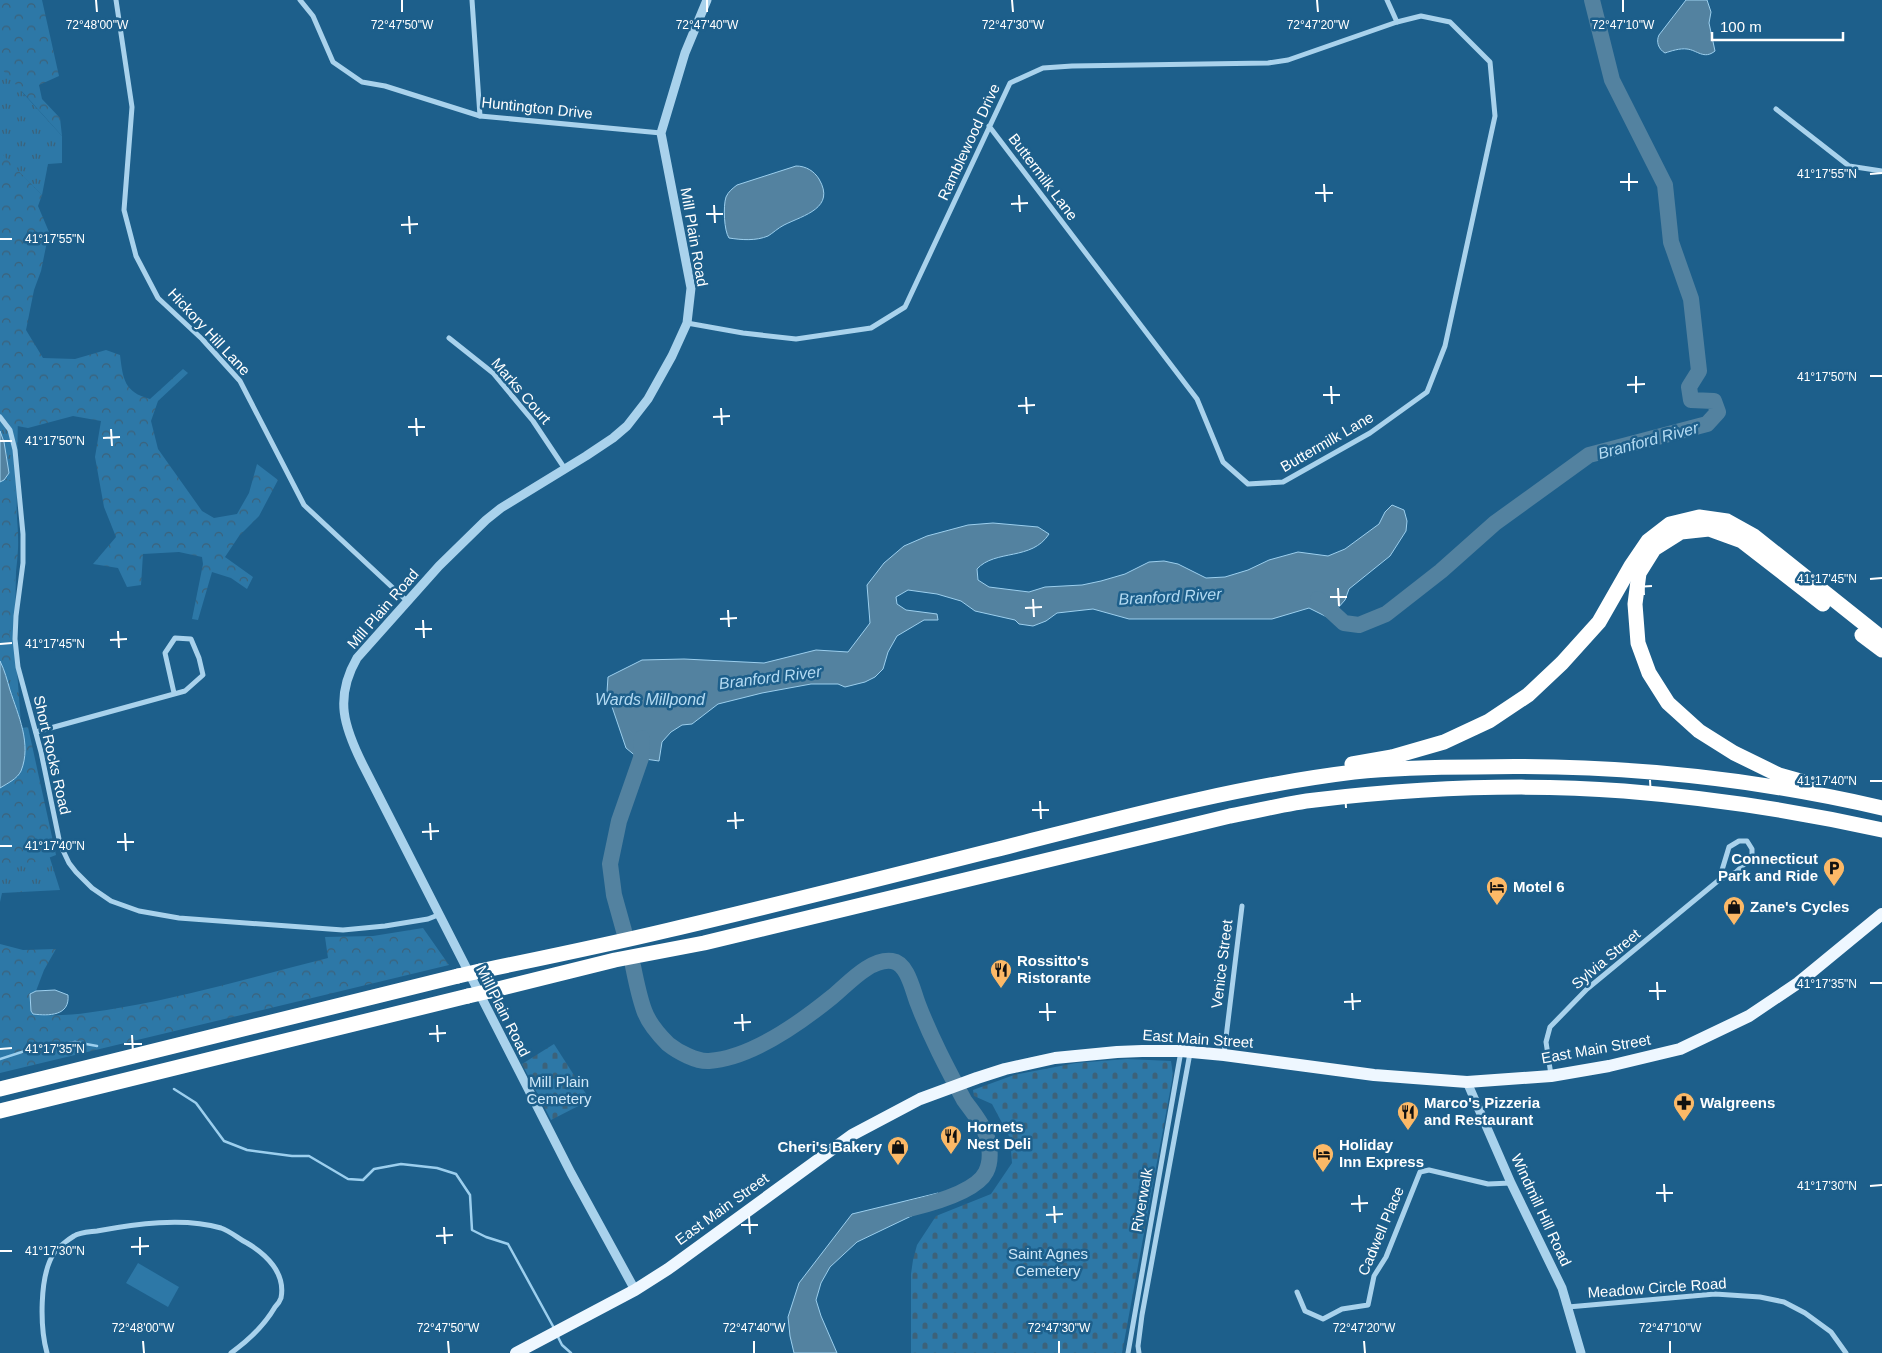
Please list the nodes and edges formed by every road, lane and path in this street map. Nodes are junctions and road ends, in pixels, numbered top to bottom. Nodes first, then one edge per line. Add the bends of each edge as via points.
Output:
1 (116, 0) edge
2 (300, 0) edge
3 (472, 0) edge
4 (707, 0) edge
5 (1388, 0) edge
6 (1397, 22) junction
7 (1450, 22) joint
8 (1776, 109) dead end
9 (480, 116) junction
10 (989, 126) junction
11 (661, 133) junction
12 (1882, 172) edge
13 (686, 322) junction
14 (450, 338) dead end
15 (0, 417) edge
16 (565, 469) junction
17 (407, 601) junction
18 (1882, 638) edge
19 (1882, 650) edge
20 (174, 693) junction
21 (36, 732) junction
22 (1222, 794) junction
23 (1882, 806) edge
24 (1882, 830) edge
25 (1719, 880) junction
26 (1242, 906) dead end
27 (1882, 914) edge
28 (438, 915) junction
29 (1186, 1051) junction
30 (1224, 1055) junction
31 (1551, 1076) junction
32 (1467, 1082) junction
33 (0, 1089) edge
34 (0, 1112) edge
35 (1511, 1183) junction
36 (635, 1290) junction
37 (1297, 1292) dead end
38 (1568, 1307) junction
39 (47, 1353) edge
40 (231, 1353) edge
41 (516, 1353) edge
42 (1128, 1353) edge
43 (1139, 1353) edge
44 (1581, 1353) edge
45 (1846, 1353) edge

1 - 17 street, Hickory Hill Lane via 132,107 124,210 136,256 158,298 240,381 304,505
2 - 9 street, Huntington Drive via 313,16 334,62 362,82
3 - 9 street
4 - 11 street, Mill Plain Road via 685,53
5 - 6 street
6 - 7 street, Ramblewood Drive via 1421,16
6 - 10 street, Ramblewood Drive via 1288,60 1268,63 1042,68 1010,83
7 - 10 street, Buttermilk Lane via 1490,62 1495,116 1445,346 1427,392 1370,433 1283,482 1248,484 1223,462 1197,399
8 - 12 street via 1849,166
9 - 11 street, Huntington Drive
10 - 13 street, Ramblewood Drive via 905,308 871,328 796,339
11 - 13 street, Mill Plain Road via 691,288
13 - 16 street, Mill Plain Road via 672,356 635,418 613,438
14 - 16 street, Marks Court via 493,374 533,420
15 - 21 street, Short Rocks Road via 10,430 16,460 24,546 16,616 16,651
16 - 17 street, Mill Plain Road via 486,520
17 - 28 street, Mill Plain Road via 357,658 346,683 343,708 352,742
18 - 22 highway via 1754,536 1727,521 1699,517 1670,524 1648,541 1598,622 1528,695 1489,722 1444,742 1392,757 1301,773
19 - 23 highway via 1742,541 1710,529 1681,532 1654,549 1639,573 1635,604 1638,643 1649,673 1668,703 1698,731 1779,775
20 - 20 street via 184,690 203,675 191,639 175,638 165,653
20 - 21 street
21 - 28 street, Short Rocks Road via 56,829 65,856 92,888 111,901 139,911 179,918 323,930 363,929
22 - 23 highway via 1357,772 1506,766 1683,775 1745,782
22 - 33 highway, bridge via 676,929 458,976
24 - 34 highway, bridge via 1734,803 1615,790 1540,787 1452,789 1313,800 1230,816 714,941 615,960
25 - 25 street, Sylvia Street via 1736,872 1752,856 1747,841 1739,841 1729,847
25 - 31 street, Sylvia Street via 1587,989 1550,1027 1546,1042
26 - 30 street, Venice Street
27 - 31 main road, East Main Street via 1798,983 1749,1016 1680,1049
28 - 36 street, Mill Plain Road
29 - 30 main road, East Main Street
29 - 36 main road, East Main Street via 1126,1051 1035,1062 942,1090 877,1120 836,1145
29 - 42 street, Riverwalk
29 - 43 street, Riverwalk via 1142,1316
30 - 32 main road, East Main Street via 1372,1074
31 - 32 main road, East Main Street
32 - 35 street, Windmill Hill Road
35 - 37 street, Cadwell Place via 1488,1184 1429,1170 1420,1172 1386,1257 1374,1276 1368,1305 1342,1309 1323,1319 1305,1311
35 - 38 street, Windmill Hill Road
36 - 41 main road, East Main Street
38 - 44 street, Windmill Hill Road
38 - 45 street, Meadow Circle Road via 1715,1294 1760,1297 1784,1302 1805,1313 1831,1332
39 - 40 street via 42,1308 46,1276 54,1252 75,1235 137,1224 190,1224 222,1229 266,1256 278,1276 281,1298 265,1325

